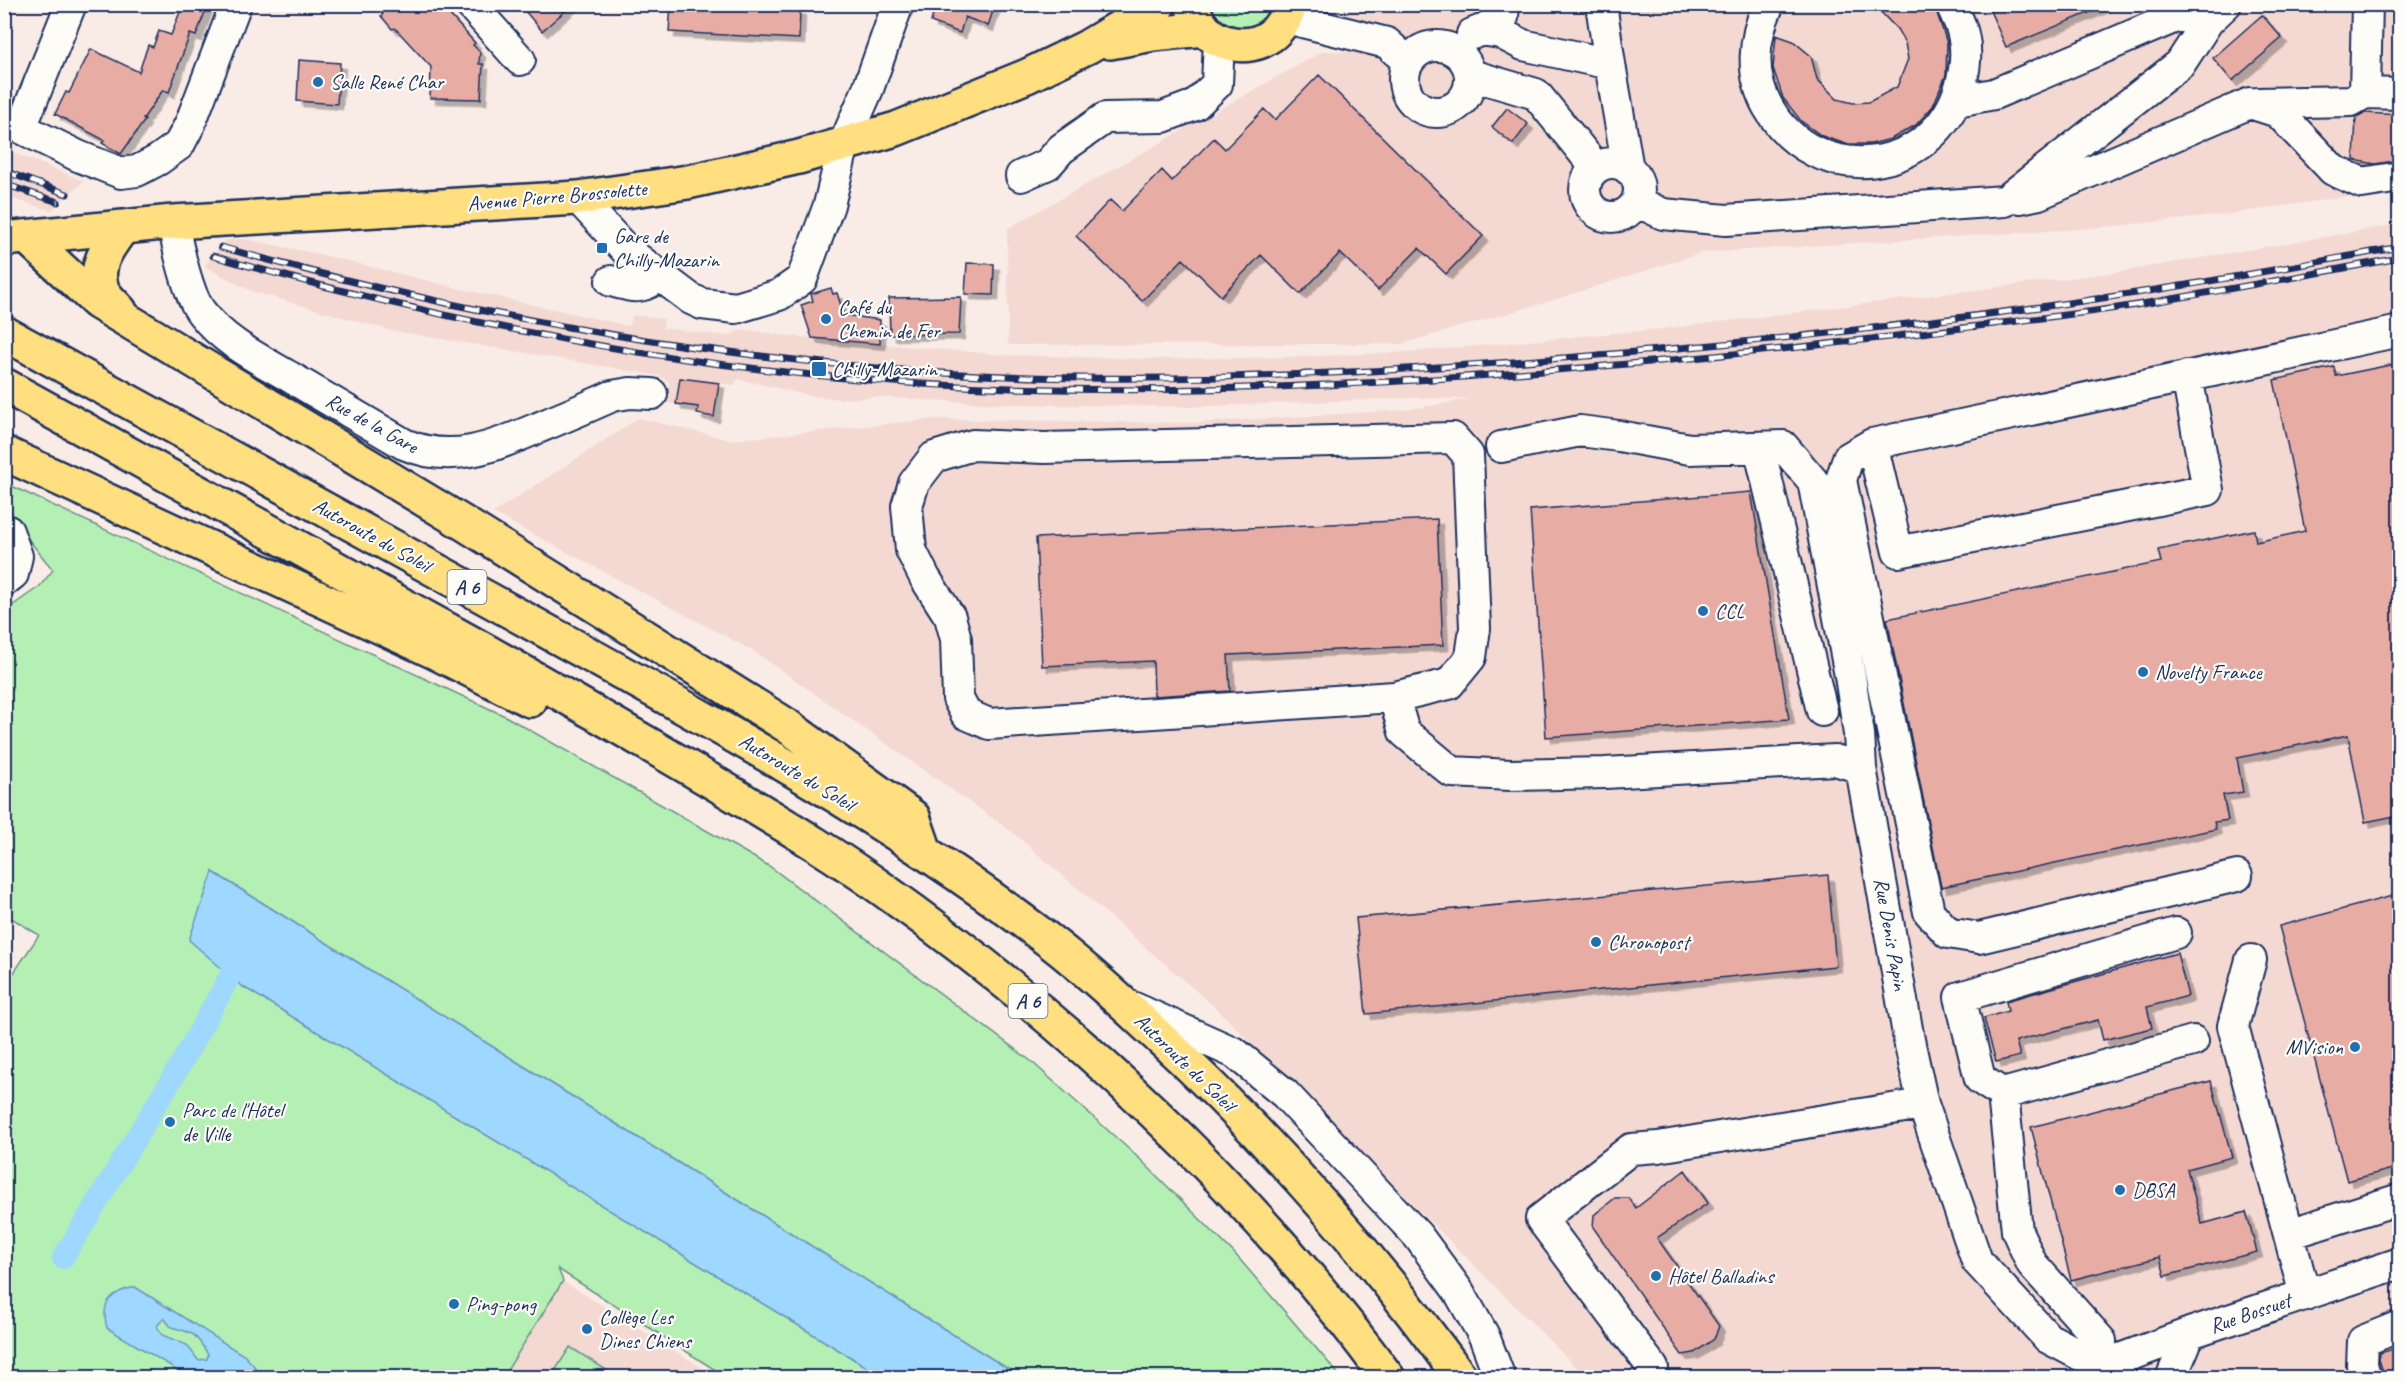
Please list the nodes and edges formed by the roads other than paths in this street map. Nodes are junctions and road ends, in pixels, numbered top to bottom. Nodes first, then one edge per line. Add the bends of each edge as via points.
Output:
1 (71, 4) edge
2 (236, 4) edge
3 (470, 4) edge
4 (898, 4) edge
5 (1159, 4) edge
6 (1504, 4) edge
7 (1601, 4) edge
8 (1951, 4) edge
9 (2367, 4) edge
10 (1768, 6) dead end
11 (1288, 11) edge
12 (2217, 13) edge
13 (1205, 24) edge
14 (1482, 30) junction
15 (1444, 46) junction
16 (1087, 47) junction
17 (520, 60) dead end
18 (1408, 62) junction
19 (1610, 64) junction
20 (1471, 75) junction
21 (2365, 93) junction
22 (2400, 94) edge
23 (1957, 101) junction
24 (2250, 104) junction
25 (844, 144) junction
26 (1596, 168) junction
27 (1628, 169) junction
28 (1021, 176) dead end
29 (2400, 177) edge
30 (578, 198) junction
31 (2005, 201) junction
32 (1638, 202) junction
33 (173, 222) junction
34 (122, 228) junction
35 (16, 238) edge
36 (128, 320) junction
37 (2400, 330) edge
38 (4, 333) edge
39 (2187, 376) junction
40 (4, 385) edge
41 (652, 394) dead end
42 (1872, 444) junction
43 (1501, 447) dead end
44 (1759, 447) junction
45 (4, 453) edge
46 (8, 531) dead end
47 (4, 581) edge
48 (1394, 697) junction
49 (1822, 711) dead end
50 (594, 712) junction
51 (1861, 768) junction
52 (924, 850) junction
53 (2237, 876) dead end
54 (2176, 933) dead end
55 (2251, 960) dead end
56 (1121, 1002) junction
57 (2193, 1041) dead end
58 (2003, 1094) junction
59 (1923, 1104) junction
60 (2400, 1199) edge
61 (2289, 1234) junction
62 (2400, 1263) edge
63 (2305, 1294) junction
64 (2400, 1326) edge
65 (2190, 1334) junction
66 (1653, 1368) dead end
67 (2103, 1374) edge
68 (1388, 1377) edge
69 (1461, 1377) edge
70 (1500, 1377) edge
71 (2171, 1377) edge
72 (2366, 1377) edge

1 - 2 street via 21,128 121,174 137,171 179,145
3 - 17 street
4 - 25 street
5 - 16 main road, Avenue Pierre Brossolette
6 - 14 street via 1503,17
7 - 19 street
8 - 23 street via 1963,35 1965,68
9 - 21 street
10 - 23 street via 1760,22 1754,58 1760,93 1778,124 1804,148 1838,161 1874,163 1908,152 1936,130
11 - 13 main road, Avenue Pierre Brossolette via 1270,36 1248,45
11 - 18 street via 1387,43
12 - 23 street via 2178,16 1994,93
12 - 31 street via 2180,64
13 - 16 main road, Avenue Pierre Brossolette
13 - 28 street via 1217,84 1195,105 1163,117 1105,118 1048,164
14 - 15 street
14 - 19 street via 1500,33 1523,45
15 - 18 street via 1424,48
15 - 20 street via 1462,56
16 - 25 main road, Avenue Pierre Brossolette via 946,110
18 - 20 street via 1406,92 1412,101 1430,112 1460,104
19 - 27 street
20 - 26 street via 1536,94
21 - 22 street
21 - 24 street via 2351,101
24 - 29 street via 2278,112 2333,170 2362,183
24 - 31 street via 2039,194
25 - 30 main road, Avenue Pierre Brossolette via 688,182
25 - 30 street via 829,205 801,279 779,295 736,308 702,304 661,274 648,285 636,287 610,281 636,257
26 - 27 street via 1614,163
26 - 32 street via 1585,190 1596,213 1613,218 1622,216
27 - 32 street via 1637,178
30 - 33 main road, Avenue Pierre Brossolette
31 - 32 street via 1726,220 1663,214
33 - 34 main road, Avenue Pierre Brossolette
33 - 41 street, Rue de la Gare via 200,312 221,333 423,452 473,452 612,396
34 - 35 main road, Avenue Pierre Brossolette
34 - 36 main road via 104,253 100,275 103,290
35 - 36 main road via 96,302
36 - 52 main road via 572,589 786,725 913,817
37 - 39 street
38 - 52 main road, Autoroute du Soleil / A 6 via 771,755
39 - 42 street
39 - 42 street via 2208,490 1898,552
40 - 50 main road, A 6
42 - 53 street via 1848,458 1841,480 1929,912 1948,933 1979,938
43 - 44 street via 1580,431 1690,449
44 - 49 street
44 - 51 street, Rue Denis Papin via 1783,446 1813,480 1850,676
45 - 50 main road via 435,652 557,714
46 - 47 street via 17,556 13,574
48 - 48 street via 1449,684 1471,657 1475,628 1468,455 1453,438 1044,448 973,445 934,458 914,483 907,506 911,550 950,617 956,639 958,699 966,714 989,724
48 - 51 street via 1404,732 1452,772 1605,773 1835,760
50 - 68 main road, A 6 via 878,885 1040,1011 1112,1072 1229,1189 1291,1257
51 - 59 street, Rue Denis Papin
52 - 56 main road, Autoroute du Soleil / A 6 via 1045,938
54 - 58 street via 1960,997 1980,1079
55 - 61 street via 2233,1026
56 - 69 main road, Autoroute du Soleil / A 6 via 1202,1077 1320,1201
56 - 70 street via 1235,1053 1285,1094 1418,1236 1459,1292 1484,1336
57 - 58 street
58 - 67 street via 2017,1231 2031,1264 2101,1341
59 - 66 street via 1631,1149 1541,1219
59 - 67 street, Rue Denis Papin via 1977,1261 2048,1338
60 - 61 street
61 - 63 street
62 - 63 street, Rue Bossuet
63 - 65 street, Rue Bossuet
64 - 72 street via 2363,1341
65 - 67 street, Rue Bossuet
65 - 71 street

